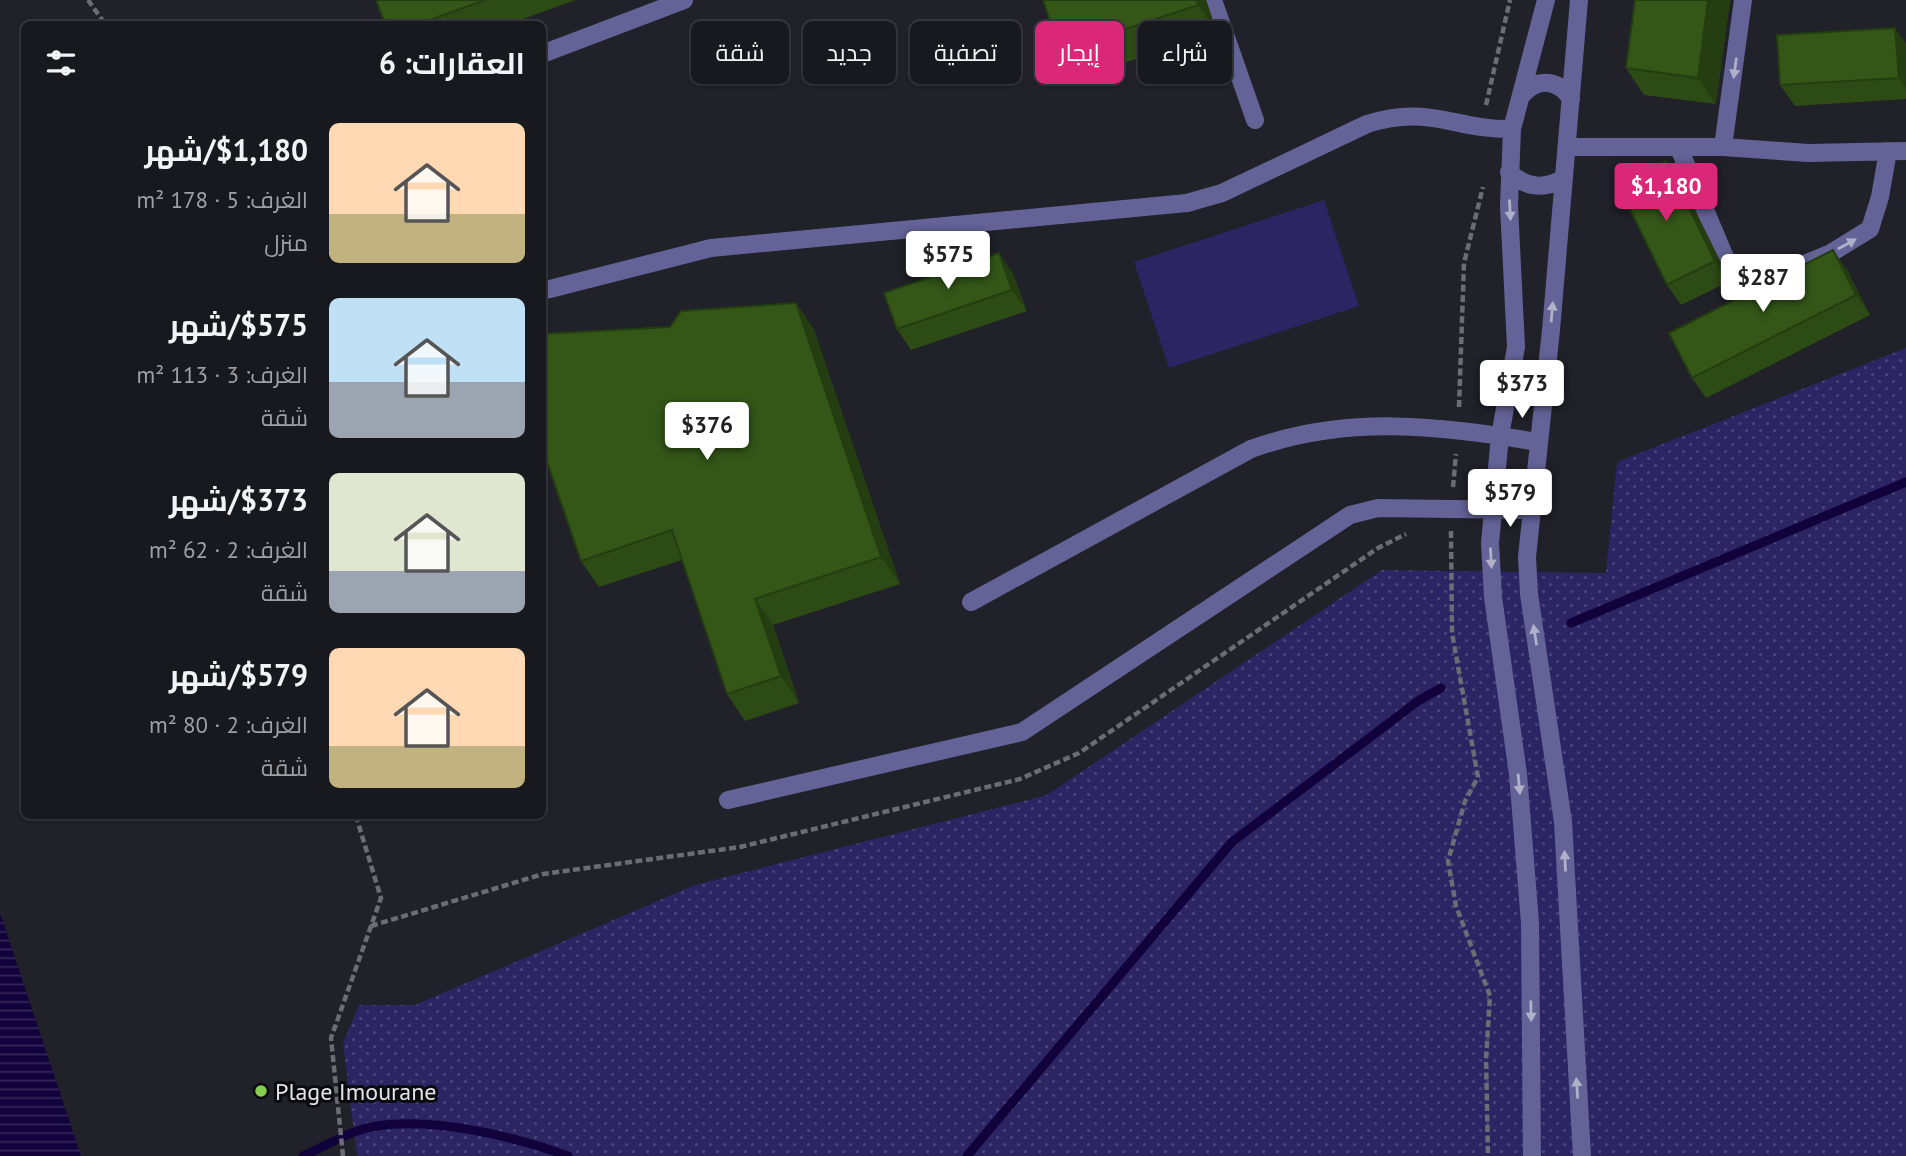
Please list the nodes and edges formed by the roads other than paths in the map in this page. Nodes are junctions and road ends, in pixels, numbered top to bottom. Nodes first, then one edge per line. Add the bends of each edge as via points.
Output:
1 (684, 0) edge
2 (1213, 0) edge
3 (1546, 0) edge
4 (1579, 0) edge
5 (1743, 0) edge
6 (546, 52) edge
7 (1522, 94) junction
8 (1571, 99) junction
9 (1255, 120) dead end
10 (1512, 129) junction
11 (1567, 147) junction
12 (1723, 147) junction
13 (1679, 148) junction
14 (1899, 151) edge
15 (1509, 173) junction
16 (1564, 177) junction
17 (546, 290) edge
18 (1500, 436) junction
19 (1538, 442) junction
20 (1493, 508) junction
21 (1530, 510) junction
22 (971, 602) dead end
23 (728, 800) dead end
24 (1532, 1156) edge
25 (1582, 1156) edge

1 - 6 street
2 - 9 street
3 - 7 street
4 - 8 street
5 -> 12 street
7 - 8 street via 1548,82 1558,85
7 - 10 street
8 - 11 street
10 - 15 street
10 - 17 street via 1486,129 1430,116 1387,117 1222,193 1187,203 711,248
11 - 13 street
11 - 16 street
12 - 13 street
12 - 14 street via 1808,153
13 -> 14 street via 1730,269 1745,284 1754,285 1831,253 1870,229
15 - 16 street via 1535,186
15 -> 18 street via 1516,348
19 -> 16 street
18 - 19 street
18 - 20 street
18 - 22 street via 1373,425 1291,435 1251,449
19 - 21 street
20 - 21 street
20 - 23 street via 1378,508 1350,515 1022,732
20 -> 24 street via 1493,597 1518,774 1530,923
25 -> 21 street via 1563,822 1529,594

